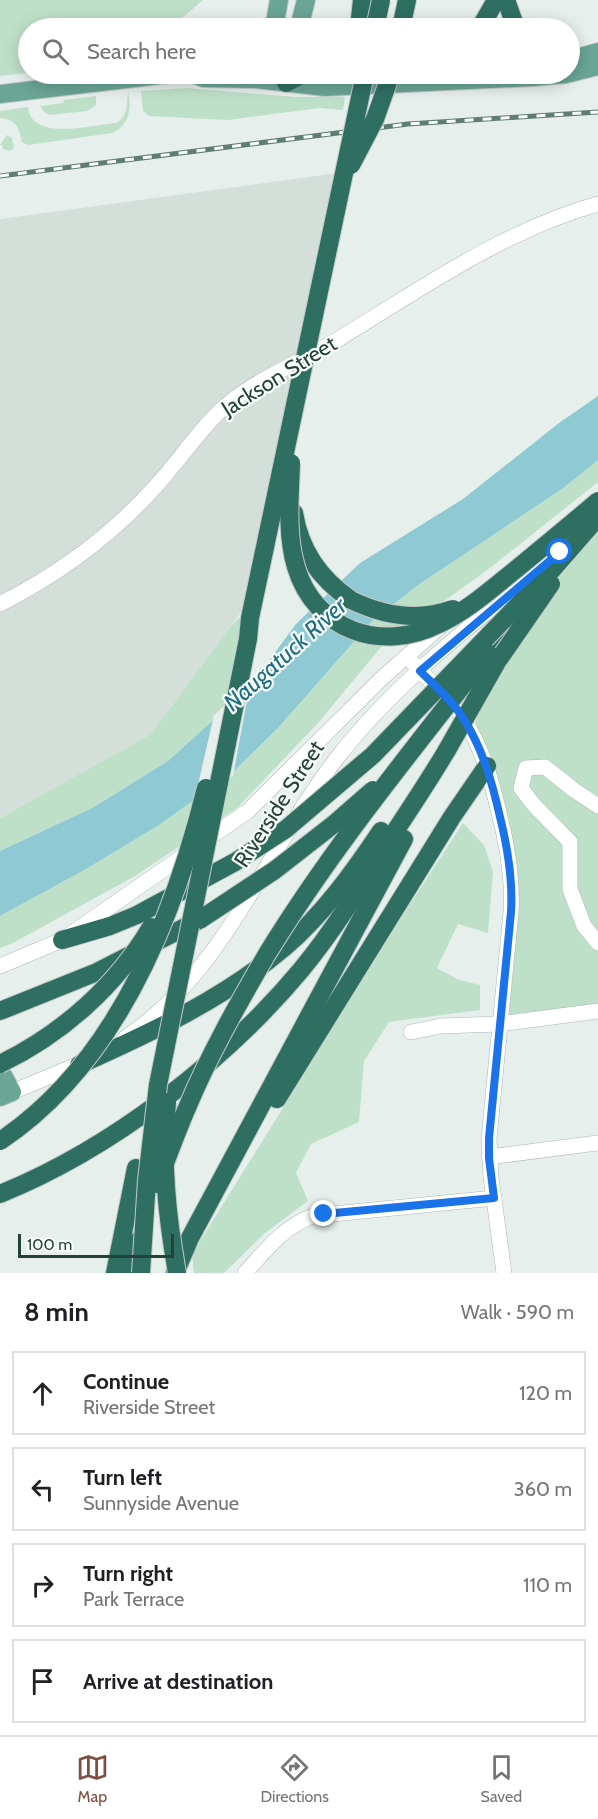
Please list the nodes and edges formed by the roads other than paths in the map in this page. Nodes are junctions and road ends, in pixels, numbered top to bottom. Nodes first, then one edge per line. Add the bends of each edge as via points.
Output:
1 (279, 0) edge
2 (306, 0) edge
3 (496, 0) edge
4 (506, 0) edge
5 (406, 3) edge
6 (371, 4) edge
7 (276, 18) edge
8 (302, 18) edge
9 (364, 18) edge
10 (403, 18) edge
11 (486, 18) edge
12 (512, 18) edge
13 (598, 52) edge
14 (580, 57) edge
15 (598, 66) edge
16 (580, 70) edge
17 (84, 84) edge
18 (309, 84) edge
19 (358, 84) edge
20 (362, 84) edge
21 (363, 84) edge
22 (377, 84) edge
23 (388, 84) edge
24 (0, 94) edge
25 (358, 102) junction
26 (341, 183) junction
27 (598, 204) edge
28 (292, 419) junction
29 (598, 491) edge
30 (598, 496) edge
31 (598, 501) edge
32 (598, 517) edge
33 (598, 525) edge
34 (551, 571) junction
35 (0, 604) edge
36 (250, 618) junction
37 (407, 656) junction
38 (420, 671) junction
39 (445, 749) junction
40 (487, 766) junction
41 (399, 767) junction
42 (598, 806) edge
43 (62, 940) junction
44 (598, 943) edge
45 (0, 966) edge
46 (2, 1010) edge
47 (598, 1011) edge
48 (499, 1024) junction
49 (169, 1026) junction
50 (411, 1032) dead end
51 (0, 1064) edge
52 (71, 1068) junction
53 (0, 1070) edge
54 (6, 1095) edge
55 (0, 1141) edge
56 (598, 1143) edge
57 (489, 1158) junction
58 (0, 1194) edge
59 (494, 1198) junction
60 (190, 1238) junction
61 (115, 1273) edge
62 (130, 1273) edge
63 (141, 1273) edge
64 (176, 1273) edge
65 (245, 1273) edge
66 (504, 1273) edge

1 - 7 main road
2 - 8 main road
3 - 11 highway
4 - 12 highway
5 - 10 highway
6 - 9 highway
13 - 14 main road
15 - 16 main road
17 - 24 main road
18 - 22 main road
19 - 25 highway, bridge
20 - 25 highway, bridge
21 - 28 highway, bridge
23 - 26 highway, bridge via 367,137
25 - 26 highway, bridge
26 - 28 highway, bridge
27 - 35 street, Jackson Street via 543,222 497,243 240,396 220,411 116,526 65,566
28 - 30 highway, bridge via 293,506 301,542 327,581 351,600 378,612 424,616 456,607 491,584
28 - 31 highway, bridge via 290,527 295,566 321,610 338,624 359,633 410,635 440,624 494,588
28 - 36 highway, bridge
29 - 37 street, Riverside Street
32 - 34 highway, bridge
33 - 38 street, Riverside Street via 560,552
33 - 39 highway, bridge via 497,662
34 - 41 highway, bridge
34 - 43 highway, bridge via 366,762 286,829 235,862 137,915
36 - 49 highway, bridge
36 - 51 highway, bridge via 194,830 153,923 122,968 83,1008 43,1040
36 - 55 highway, bridge via 187,855 143,966 108,1029 73,1076 38,1112
36 - 61 highway, bridge
37 - 38 street
37 - 43 street, Riverside Street via 248,811
38 - 40 street via 462,717
38 - 52 street, Riverside Street via 336,759 191,980 135,1031
39 - 52 highway via 344,885 285,947 207,1001
39 - 58 highway via 421,793 329,933 250,1024 194,1075 134,1119 71,1158
39 - 60 highway
40 - 48 street via 512,878
40 - 60 highway
41 - 46 highway, bridge via 276,870 201,919 97,972
41 - 62 highway, bridge via 309,890 225,1030 187,1106 157,1184
42 - 44 street via 545,767 526,768 521,788 570,842 570,889 584,926
43 - 45 street, Riverside Street
47 - 48 street
48 - 50 street via 441,1026
48 - 57 street
49 - 63 highway, bridge via 150,1142
49 - 64 highway, bridge via 172,1053 165,1171
52 - 54 street, Riverside Street
53 - 54 main road
56 - 57 street
57 - 59 street
59 - 65 street via 324,1214 301,1220
59 - 66 street
60 - 64 highway

